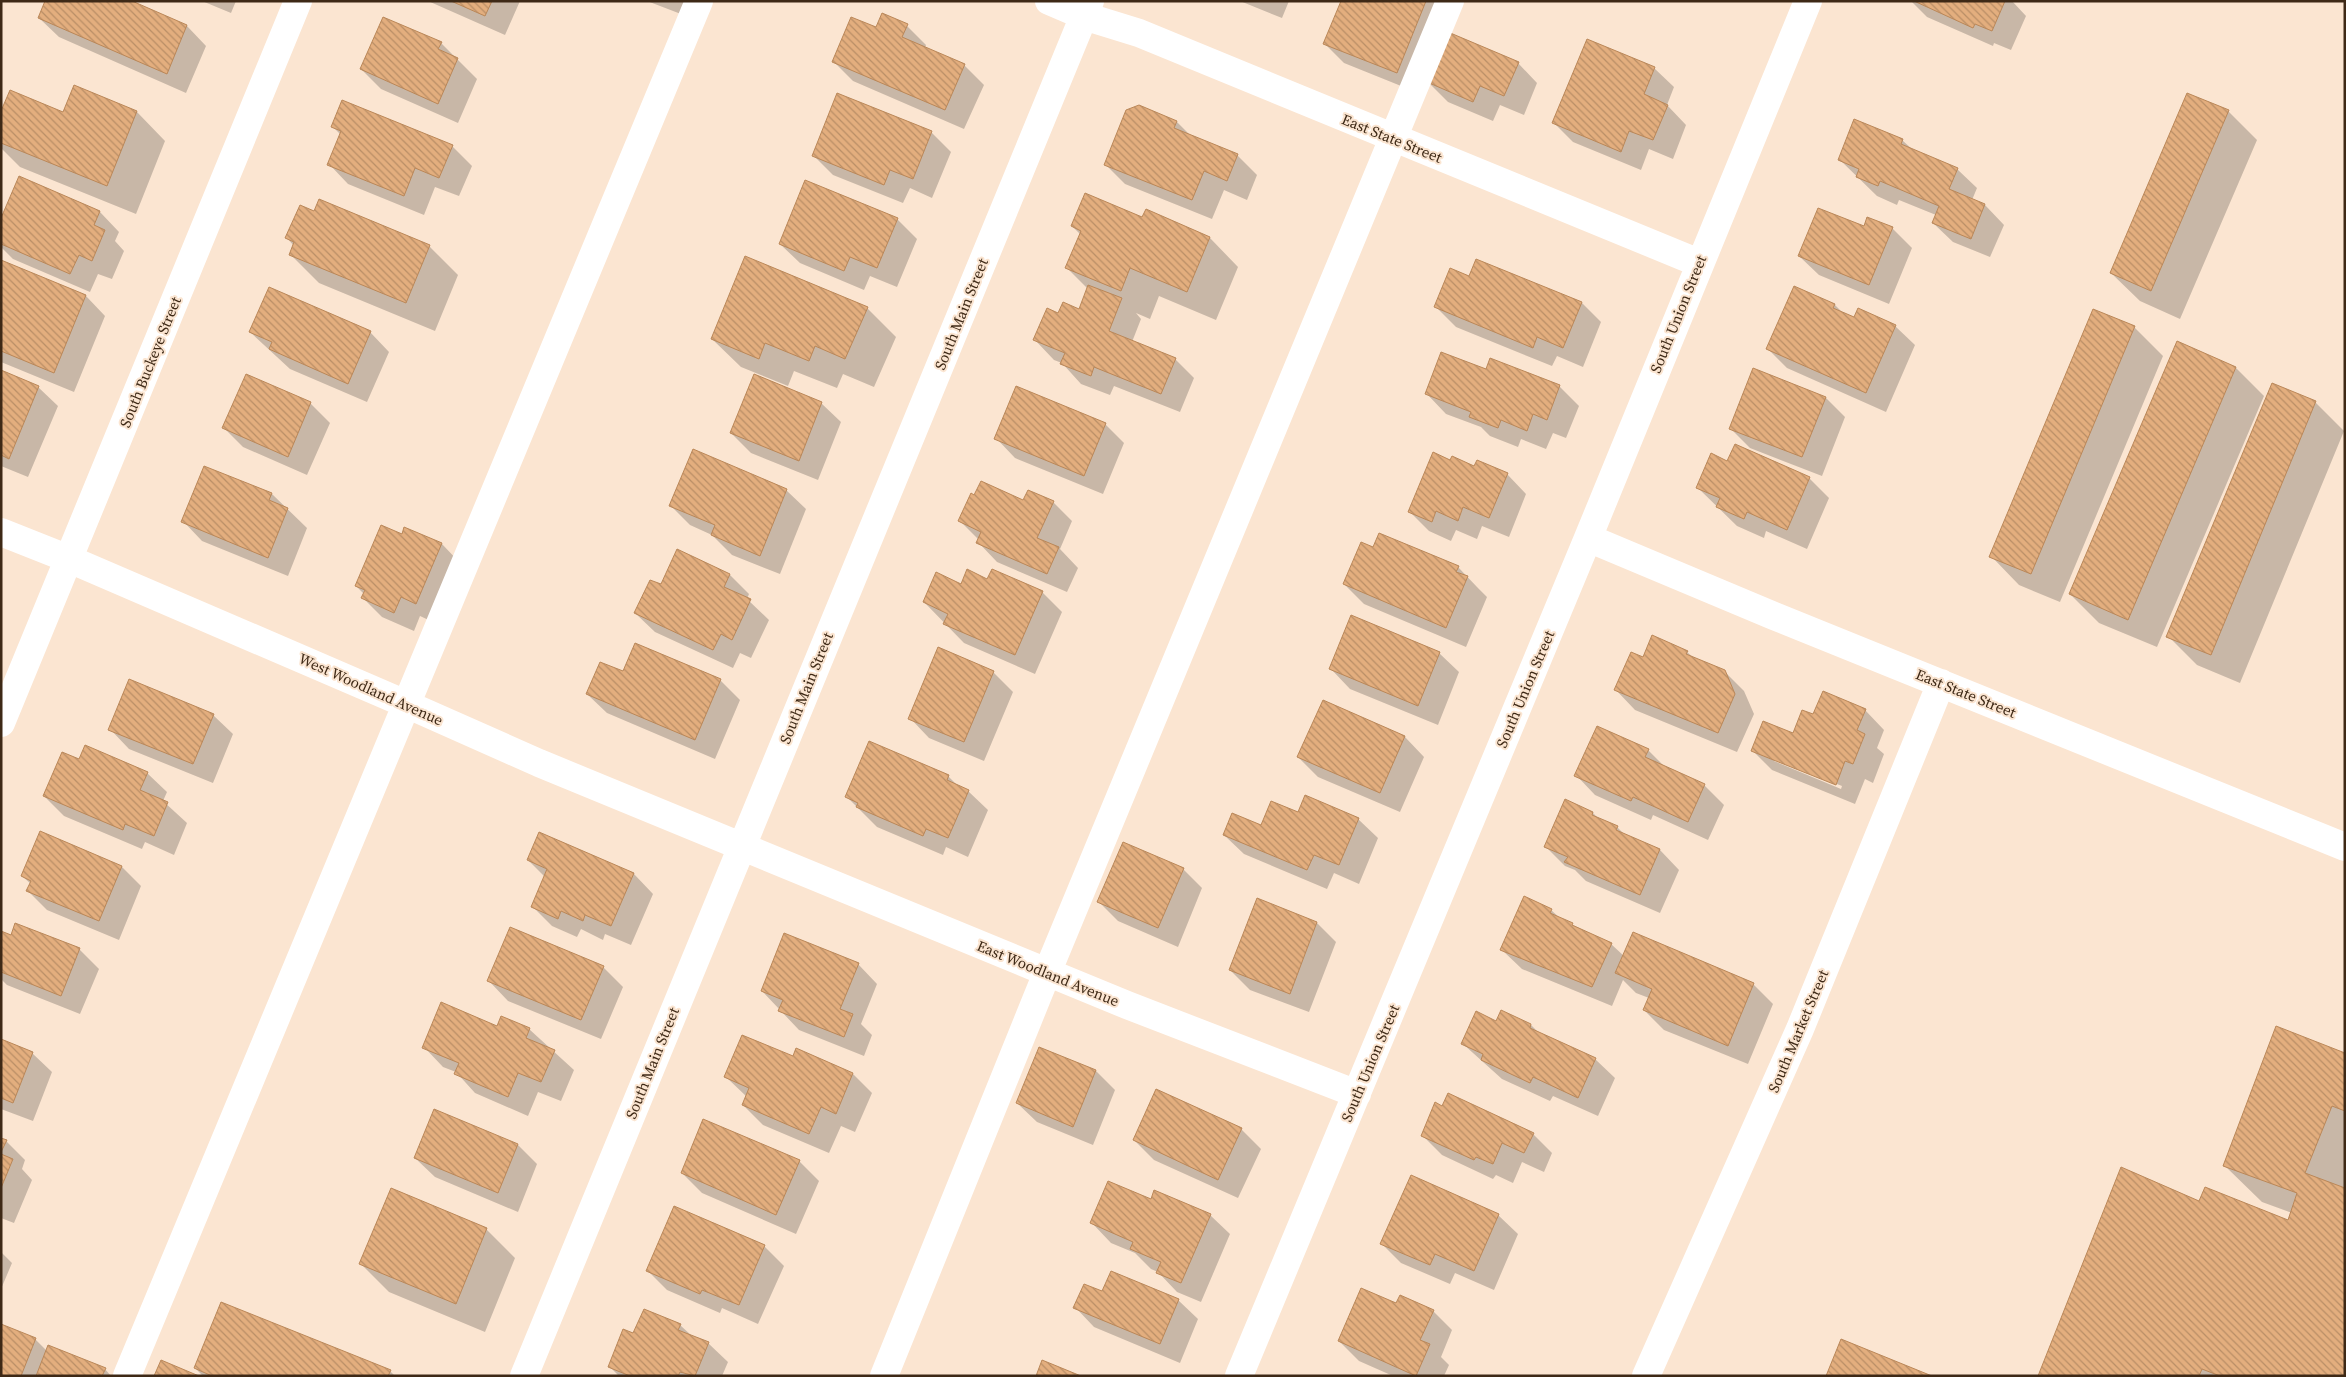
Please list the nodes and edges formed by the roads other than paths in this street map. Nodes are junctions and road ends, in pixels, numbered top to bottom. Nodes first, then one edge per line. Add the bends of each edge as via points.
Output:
1 (298, 1) edge
2 (699, 1) edge
3 (1049, 1) edge
4 (1450, 1) edge
5 (1808, 1) edge
6 (1087, 9) edge
7 (1394, 139) junction
8 (1699, 263) junction
9 (1, 532) edge
10 (1588, 538) junction
11 (69, 559) junction
12 (1942, 683) junction
13 (406, 704) junction
14 (1, 723) edge
15 (2345, 846) edge
16 (740, 847) junction
17 (1048, 972) junction
18 (1357, 1094) junction
19 (127, 1376) edge
20 (524, 1376) edge
21 (884, 1376) edge
22 (1239, 1376) edge
23 (1646, 1376) edge

1 - 11 street, South Buckeye Street
2 - 13 street
3 - 6 street, East State Street
4 - 7 street
5 - 8 street, South Union Street
6 - 7 street, East State Street
6 - 16 street, South Main Street
7 - 8 street, East State Street
7 - 17 street
8 - 10 street, South Union Street
9 - 11 street, West Woodland Avenue
10 - 12 street, East State Street
10 - 18 street, South Union Street
11 - 13 street, West Woodland Avenue
11 - 14 street, South Buckeye Street
12 - 15 street, East State Street
12 - 23 street, South Market Street via 1800,1029
13 - 16 street, West Woodland Avenue via 539,764
13 - 19 street
16 - 17 street, East Woodland Avenue
16 - 20 street, South Main Street
17 - 18 street, East Woodland Avenue
17 - 21 street
18 - 22 street, South Union Street

